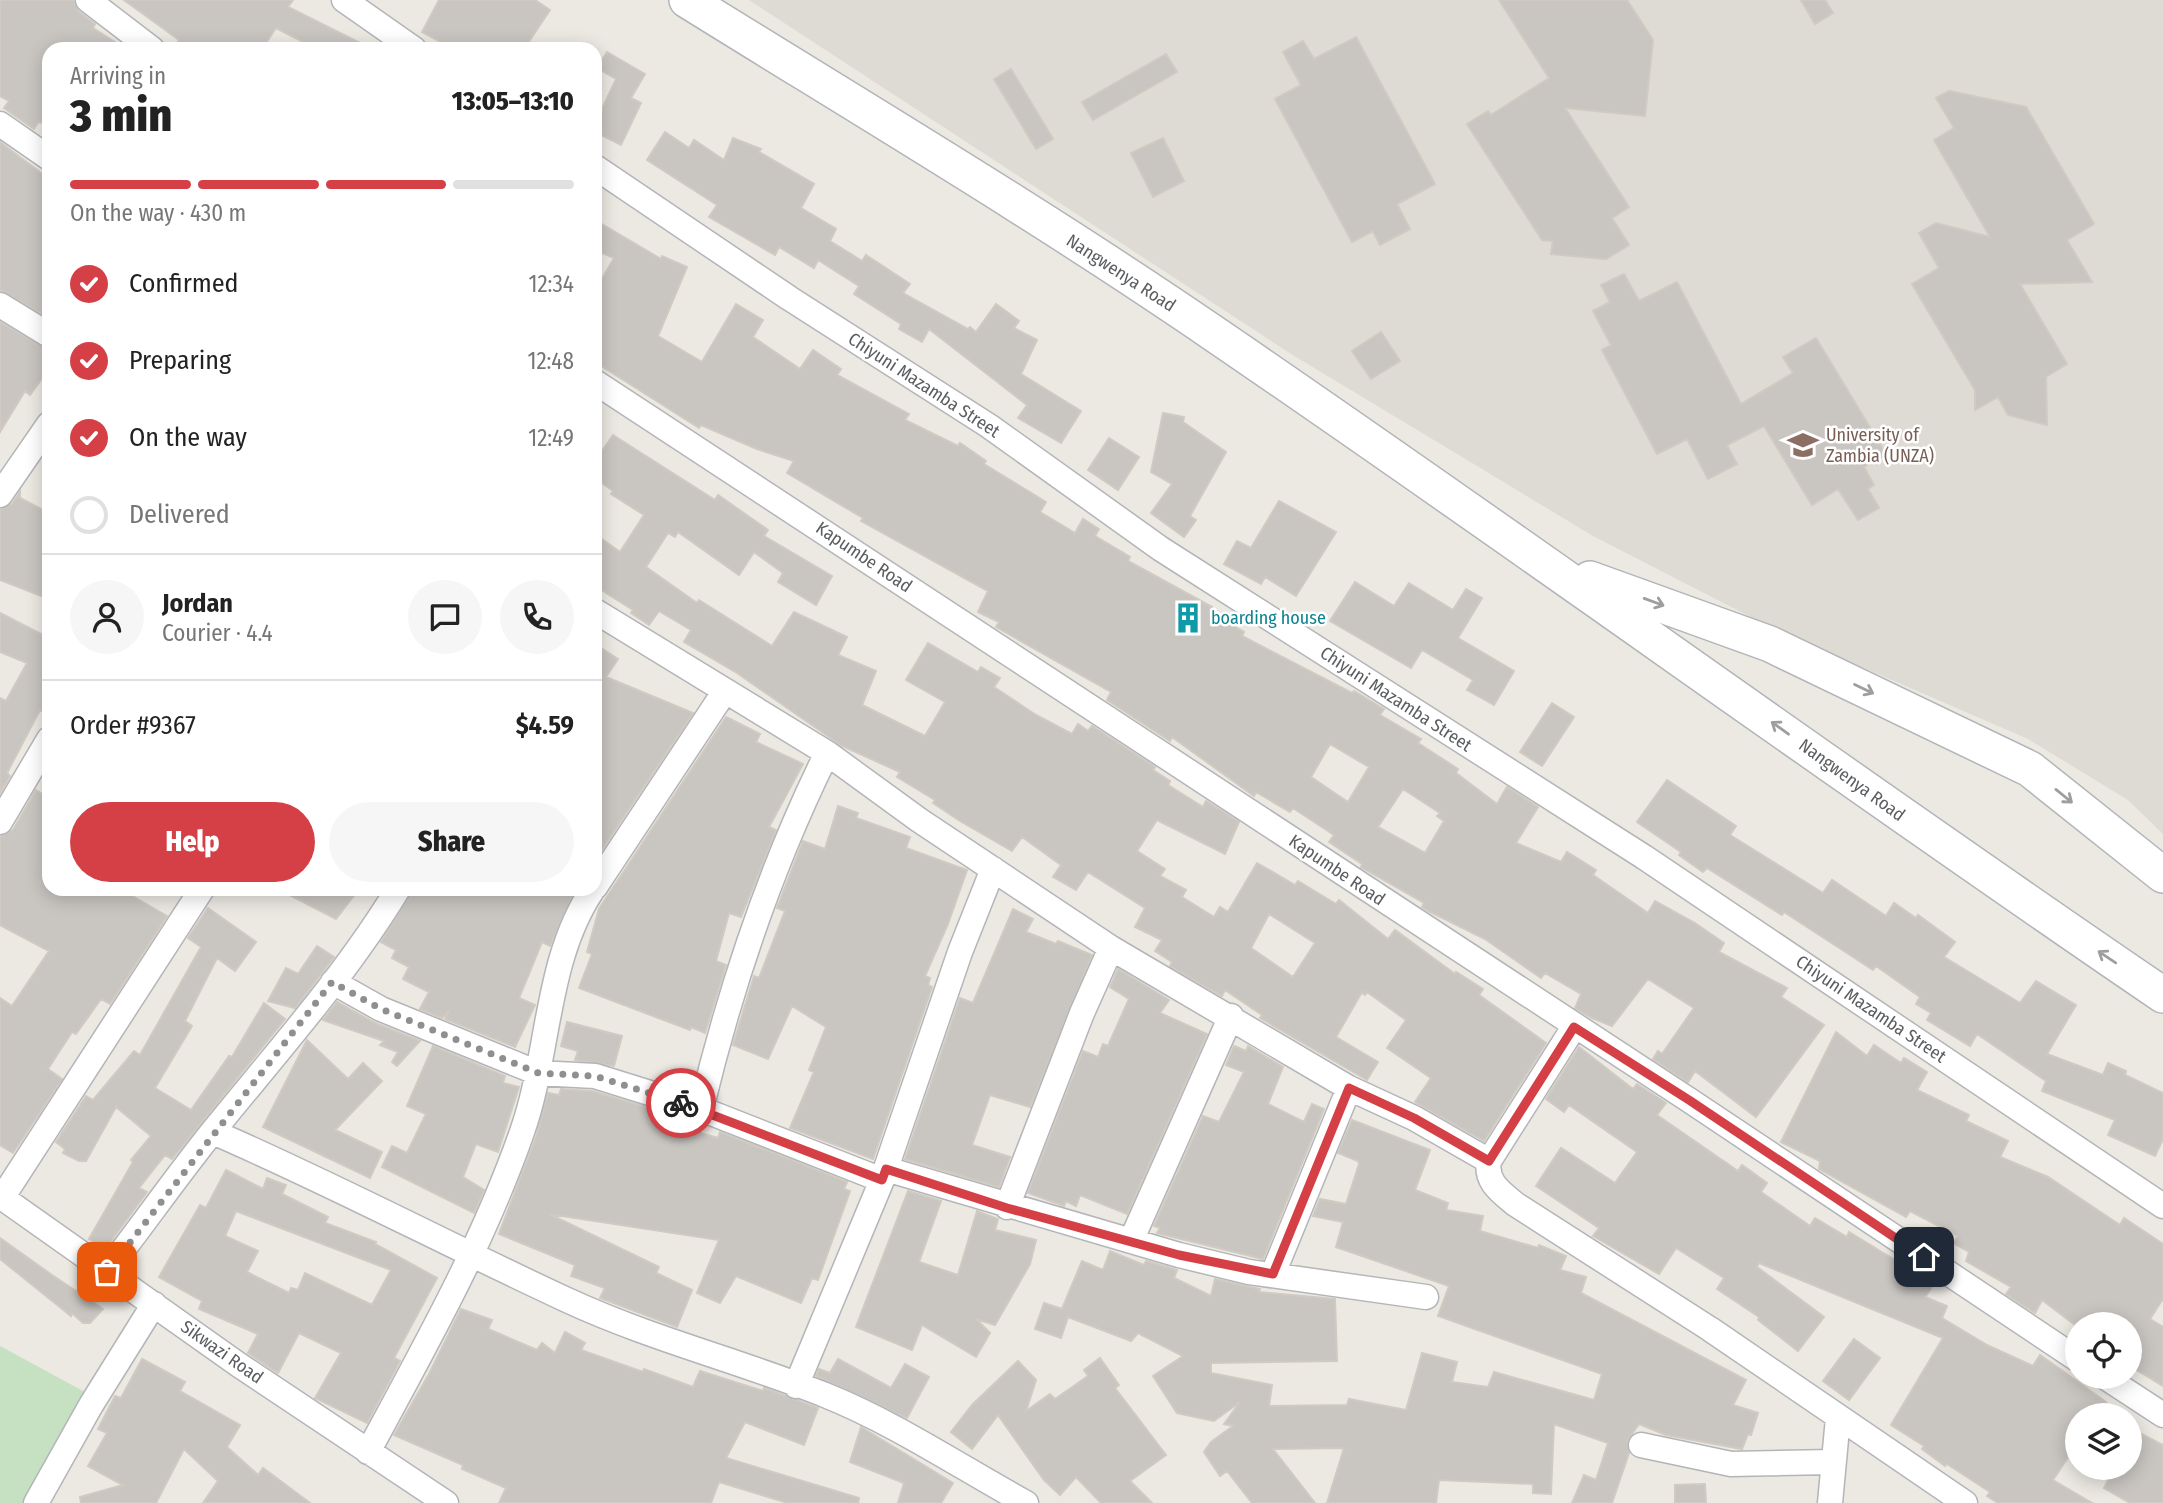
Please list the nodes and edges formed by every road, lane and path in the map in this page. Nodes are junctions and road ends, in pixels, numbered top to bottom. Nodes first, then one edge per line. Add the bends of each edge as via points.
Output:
1 (88, 0) edge
2 (344, 0) edge
3 (687, 0) edge
4 (143, 42) edge
5 (404, 42) edge
6 (0, 124) edge
7 (42, 153) edge
8 (602, 172) edge
9 (0, 305) edge
10 (42, 330) edge
11 (602, 387) edge
12 (42, 434) edge
13 (2, 489) edge
14 (1544, 562) junction
15 (602, 615) edge
16 (726, 691) junction
17 (42, 751) edge
18 (827, 753) junction
19 (0, 822) edge
20 (993, 869) junction
21 (2163, 875) edge
22 (602, 876) edge
23 (197, 896) edge
24 (393, 896) edge
25 (590, 896) edge
26 (1111, 948) junction
27 (332, 982) junction
28 (2163, 995) edge
29 (1231, 1016) junction
30 (1574, 1027) junction
31 (538, 1073) junction
32 (1349, 1088) junction
33 (701, 1109) junction
34 (213, 1132) junction
35 (1489, 1161) junction
36 (884, 1175) junction
37 (1, 1197) edge
38 (2163, 1206) edge
39 (1007, 1208) junction
40 (1131, 1241) junction
41 (474, 1254) junction
42 (107, 1272) junction
43 (1273, 1274) junction
44 (1426, 1297) dead end
45 (154, 1304) junction
46 (2065, 1351) edge
47 (796, 1386) junction
48 (2123, 1389) edge
49 (2163, 1415) edge
50 (1838, 1418) junction
51 (1641, 1445) dead end
52 (368, 1452) junction
53 (1833, 1462) junction
54 (36, 1503) edge
55 (446, 1503) edge
56 (1026, 1503) edge
57 (1830, 1503) edge
58 (1965, 1503) edge

1 - 4 street
2 - 5 street
3 - 14 main road, Nangwenya Road via 1202,325
6 - 7 street
8 - 38 street, Chiyuni Mazamba Street via 989,426 1161,549 1644,857
9 - 10 street
11 - 30 street, Kapumbe Road
12 - 13 street
14 -> 21 main road, Nangwenya Road via 1770,644 2030,769
28 -> 14 main road, Nangwenya Road via 1938,842
15 - 16 street
16 - 18 street
16 - 22 street
17 - 19 street
18 - 20 street
18 - 33 street via 750,931
20 - 26 street
20 - 36 street
23 - 37 street
24 - 27 street
25 - 31 street via 565,948
26 - 29 street
26 - 39 street
27 - 31 street via 381,1009
27 - 34 street via 277,1057
29 - 32 street
29 - 40 street
30 - 35 street
30 - 46 street, Kapumbe Road
31 - 33 street via 595,1076
31 - 41 street via 523,1131
32 - 35 street
32 - 43 street
33 - 36 street
34 - 41 street
34 - 42 street
35 - 50 street via 1487,1169 1494,1186 1515,1204
36 - 39 street
36 - 47 street
37 - 42 street, Sikwazi Road
39 - 40 street
40 - 43 street
41 - 47 street via 650,1336
41 - 52 street
42 - 45 street, Sikwazi Road
43 - 44 street
45 - 52 street, Sikwazi Road
45 - 54 street
47 - 56 street via 875,1418
48 - 49 street
50 - 53 street
50 - 58 street
51 - 53 street via 1731,1464
52 - 55 street, Sikwazi Road
53 - 57 street

